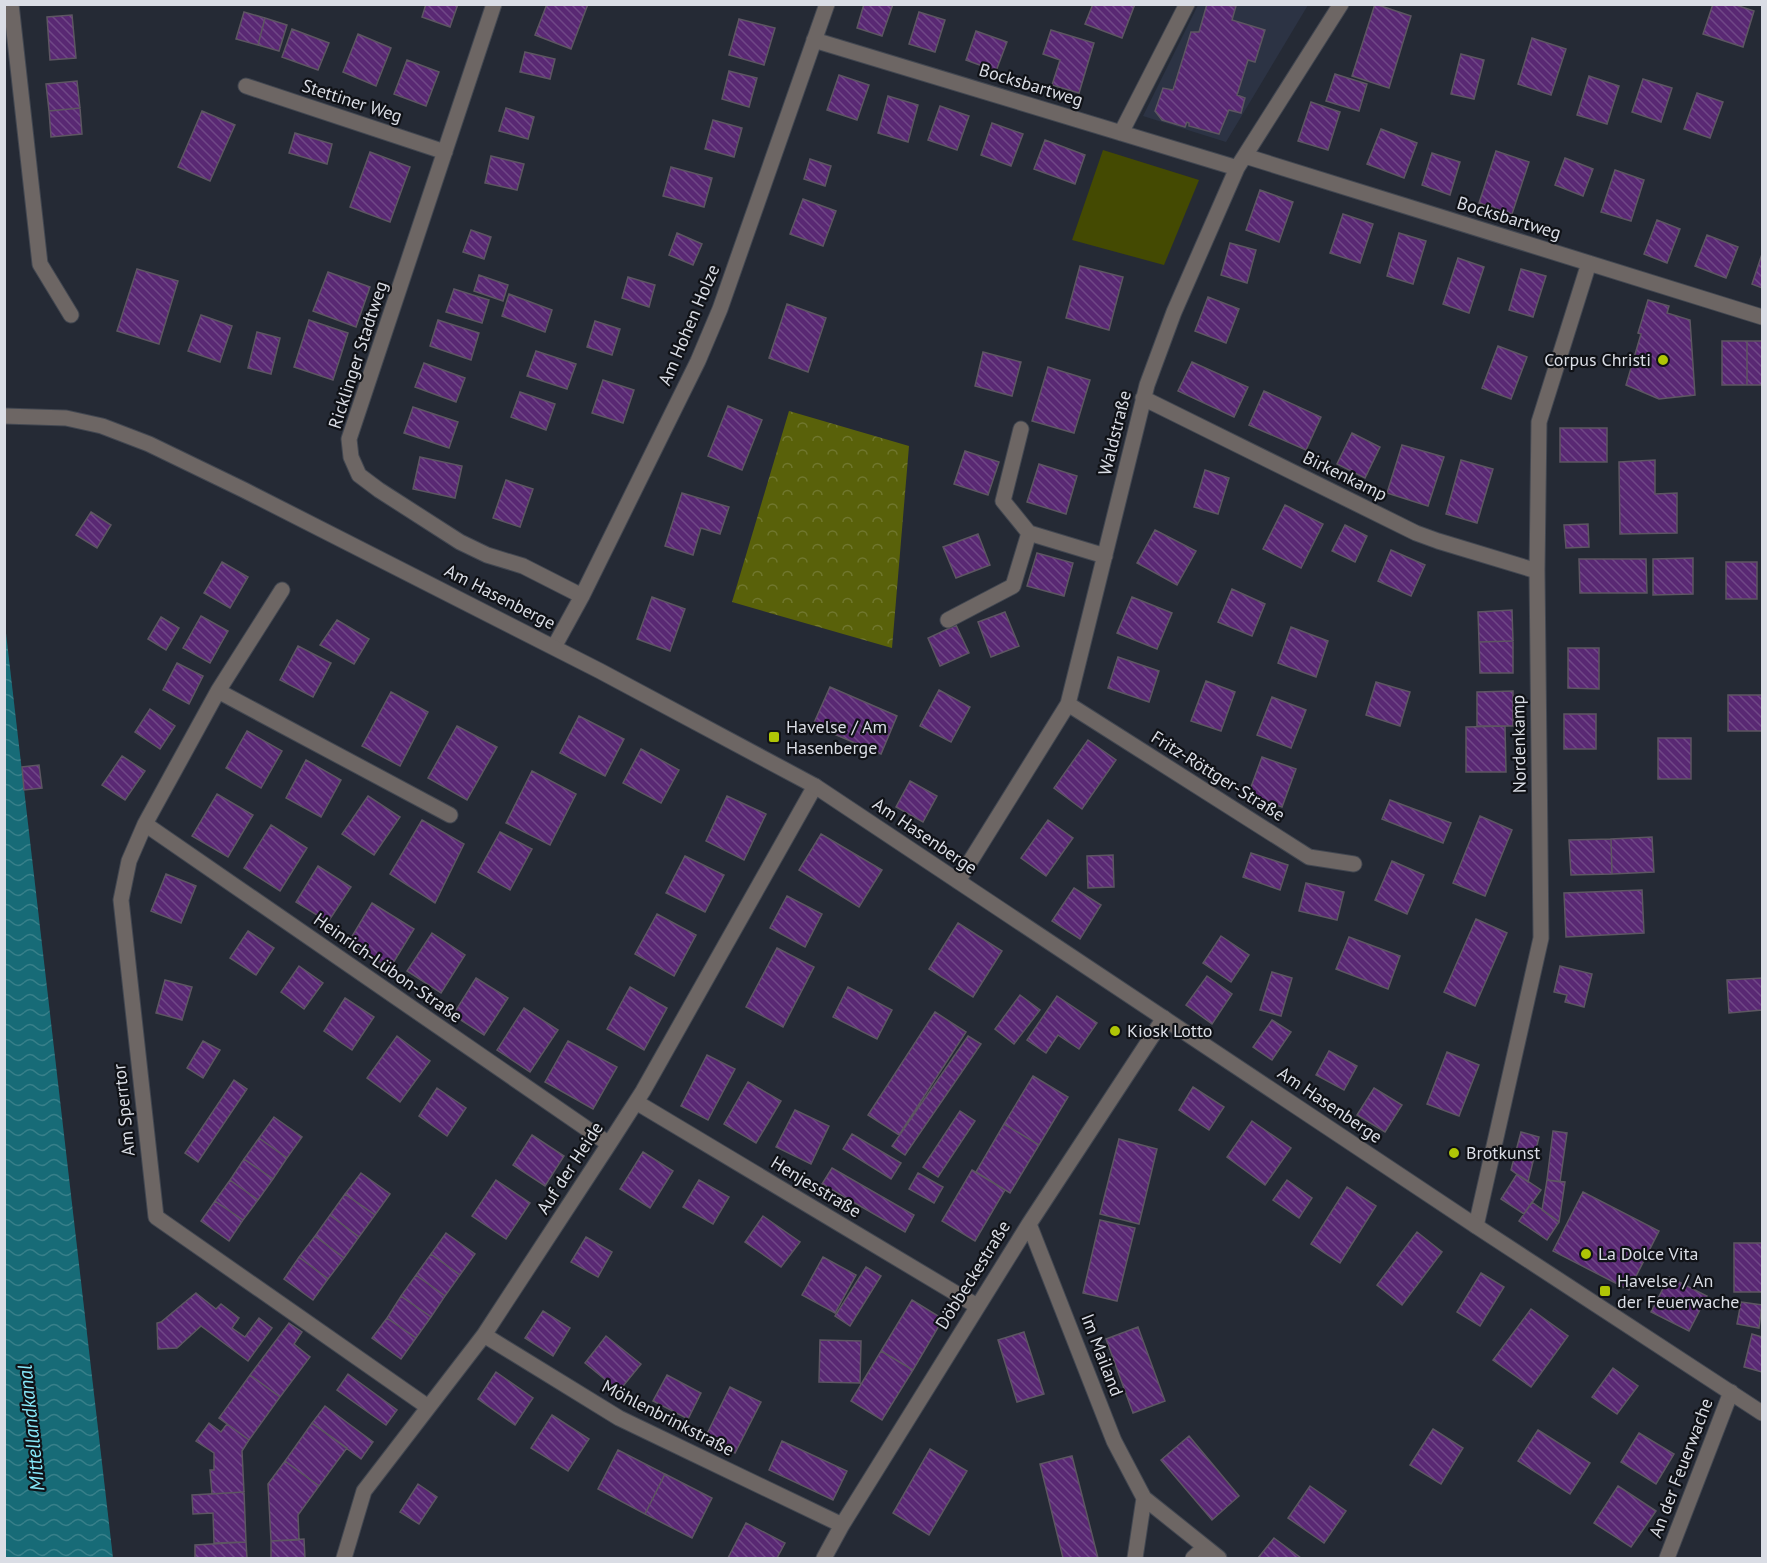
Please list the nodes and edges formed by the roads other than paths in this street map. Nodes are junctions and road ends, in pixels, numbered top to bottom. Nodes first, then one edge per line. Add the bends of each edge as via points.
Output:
1 (11, 4) edge
2 (494, 4) edge
3 (826, 4) edge
4 (1187, 4) edge
5 (1341, 4) edge
6 (814, 40) junction
7 (246, 86) dead end
8 (1121, 133) junction
9 (445, 152) junction
10 (1241, 162) junction
11 (1589, 263) junction
12 (71, 315) dead end
13 (1762, 317) edge
14 (1143, 398) junction
15 (4, 416) edge
16 (1021, 429) dead end
17 (1029, 533) junction
18 (1105, 556) junction
19 (1537, 572) junction
20 (282, 590) dead end
21 (582, 596) junction
22 (948, 620) dead end
23 (554, 647) junction
24 (218, 691) junction
25 (1068, 705) junction
26 (814, 786) junction
27 (450, 815) dead end
28 (145, 824) junction
29 (1354, 864) dead end
30 (958, 881) junction
31 (1164, 1018) junction
32 (636, 1102) junction
33 (609, 1144) junction
34 (1029, 1224) junction
35 (1476, 1226) junction
36 (976, 1306) junction
37 (484, 1335) junction
38 (1731, 1392) junction
39 (428, 1407) junction
40 (1762, 1413) edge
41 (1144, 1498) junction
42 (842, 1525) junction
43 (1205, 1547) junction
44 (344, 1558) edge
45 (824, 1558) edge
46 (1135, 1558) edge
47 (1193, 1558) edge
48 (1219, 1558) edge
49 (1667, 1558) edge

1 - 12 street via 40,264
2 - 9 street, Ricklinger Stadtweg
3 - 6 street, Am Hohen Holze
4 - 8 street
5 - 10 street, Waldstraße
6 - 8 street, Bocksbartweg
6 - 21 street, Am Hohen Holze via 703,350
7 - 9 street, Stettiner Weg
8 - 10 street, Bocksbartweg
9 - 21 street, Ricklinger Stadtweg via 349,439 351,457 360,475 379,490 460,542 523,566
10 - 11 street, Bocksbartweg
10 - 14 street, Waldstraße via 1174,312
11 - 13 street, Bocksbartweg
11 - 19 street, Nordenkamp via 1539,422
14 - 18 street, Waldstraße
14 - 19 street, Birkenkamp via 1416,533
15 - 23 street, Am Hasenberge via 66,418 102,426 149,444
16 - 17 street via 1003,501
17 - 18 street
17 - 22 street via 1012,586
18 - 25 street, Waldstraße
19 - 35 street, Nordenkamp via 1541,938
20 - 24 street, Am Sperrtor
21 - 23 street, Am Hohen Holze
23 - 26 street, Am Hasenberge
24 - 27 street
24 - 28 street, Am Sperrtor
25 - 29 street, Fritz-Röttger-Straße via 1309,857
25 - 30 street, Waldstraße
26 - 30 street, Am Hasenberge
26 - 32 street, Auf der Heide
28 - 33 street, Heinrich-Lübon-Straße
28 - 39 street, Am Sperrtor via 129,861 121,900 156,1217
30 - 31 street, Am Hasenberge
31 - 34 street, Döbbeckestraße
31 - 35 street, Am Hasenberge
32 - 33 street, Auf der Heide
32 - 36 street, Henjesstraße
33 - 37 street, Auf der Heide
34 - 36 street, Döbbeckestraße
34 - 41 street, Im Mailand via 1114,1441
35 - 38 street, Am Hasenberge
36 - 42 street, Döbbeckestraße
37 - 39 street, Auf der Heide
37 - 42 street, Möhlenbrinkstraße via 619,1418
38 - 40 street, Am Hasenberge
38 - 49 street, An der Feuerwache
39 - 44 street, Auf der Heide via 364,1491
41 - 43 street, Im Mailand
41 - 46 street
42 - 45 street, Döbbeckestraße
43 - 47 street
43 - 48 street, Im Mailand

